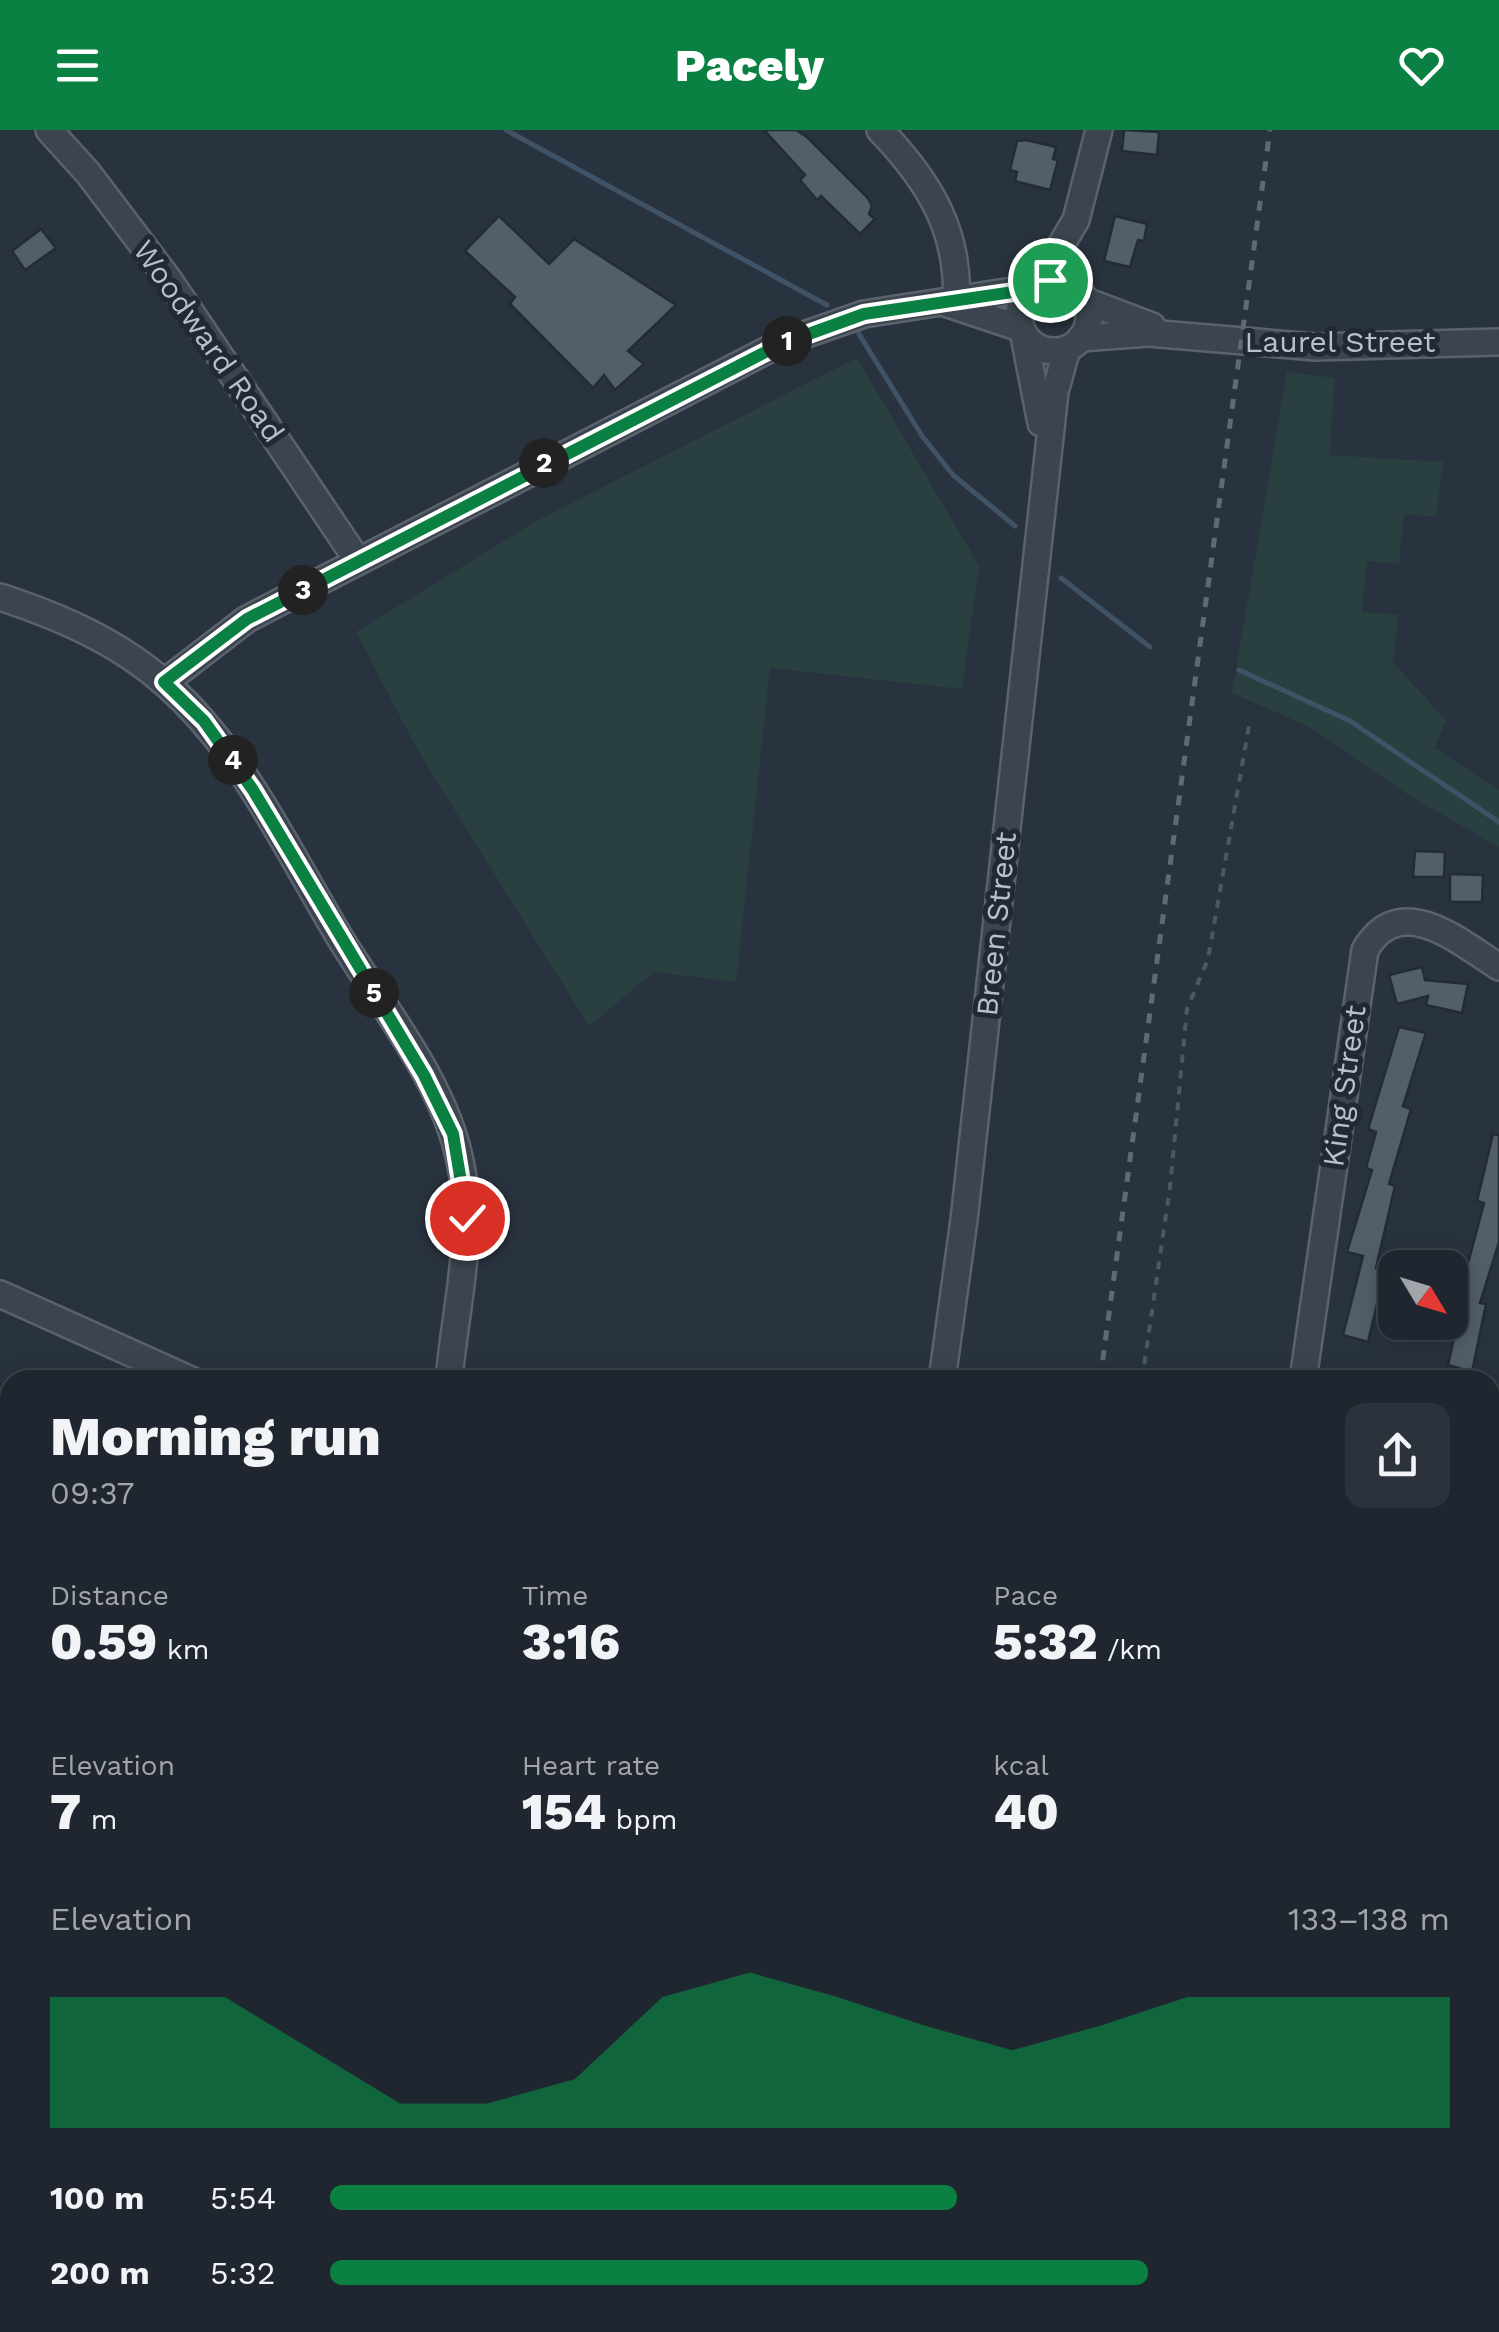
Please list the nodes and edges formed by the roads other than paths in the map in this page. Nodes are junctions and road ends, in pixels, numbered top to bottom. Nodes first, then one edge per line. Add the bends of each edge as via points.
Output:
1 (49, 130) edge
2 (880, 130) edge
3 (1099, 130) edge
4 (1076, 220) junction
5 (1035, 286) junction
6 (1080, 294) junction
7 (952, 302) junction
8 (1022, 332) junction
9 (1181, 335) junction
10 (1499, 342) edge
11 (1074, 344) junction
12 (1046, 467) junction
13 (358, 561) junction
14 (0, 597) edge
15 (164, 682) junction
16 (1499, 967) edge
17 (0, 1294) edge
18 (170, 1370) edge
19 (448, 1370) edge
20 (943, 1370) edge
21 (1304, 1370) edge

1 - 13 street, Woodward Road via 169,280
2 - 7 street via 933,192 954,257
3 - 4 street
4 - 5 street
4 - 6 street
5 - 6 street via 1062,281
5 - 7 street
5 - 8 street via 1020,306
6 - 9 street, Laurel Street
6 - 11 street via 1089,320
7 - 8 street
7 - 13 street via 864,314 781,344
8 - 11 street via 1044,350
8 - 12 street, Breen Street via 1034,370
9 - 10 street, Laurel Street via 1299,347
9 - 11 street, Laurel Street
11 - 12 street, Breen Street via 1058,372
12 - 20 street, Breen Street
13 - 15 street via 235,626
14 - 15 street via 85,630
15 - 19 street via 204,721 253,790 453,1134 467,1218
16 - 21 street, King Street via 1412,920 1380,930 1365,950
17 - 18 street

